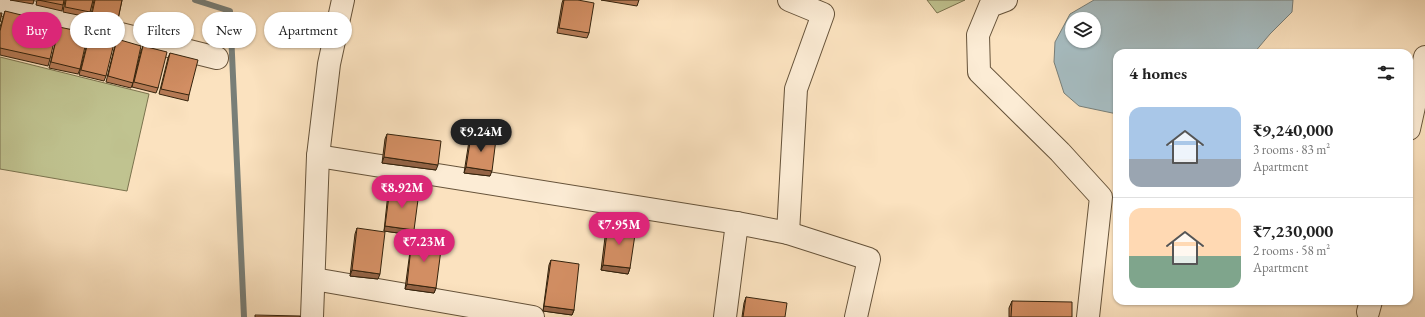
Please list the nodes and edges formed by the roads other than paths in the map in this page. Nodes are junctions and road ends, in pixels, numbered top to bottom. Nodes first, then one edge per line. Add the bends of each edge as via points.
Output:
1 (343, 0) edge
2 (789, 0) edge
3 (1006, 0) edge
4 (0, 4) edge
5 (1425, 57) edge
6 (217, 58) dead end
7 (1414, 118) edge
8 (318, 156) junction
9 (737, 223) junction
10 (788, 232) junction
11 (314, 279) junction
12 (312, 317) edge
13 (533, 317) edge
14 (725, 317) edge
15 (856, 317) edge
16 (1088, 317) edge

1 - 8 street via 329,64
2 - 10 street via 823,14 796,90
3 - 16 street via 990,6 978,35 979,72 1060,152 1101,197
4 - 6 street
5 - 7 street
8 - 9 street
8 - 11 street
9 - 10 street
9 - 14 street
10 - 15 street via 869,259
11 - 12 street
11 - 13 street

